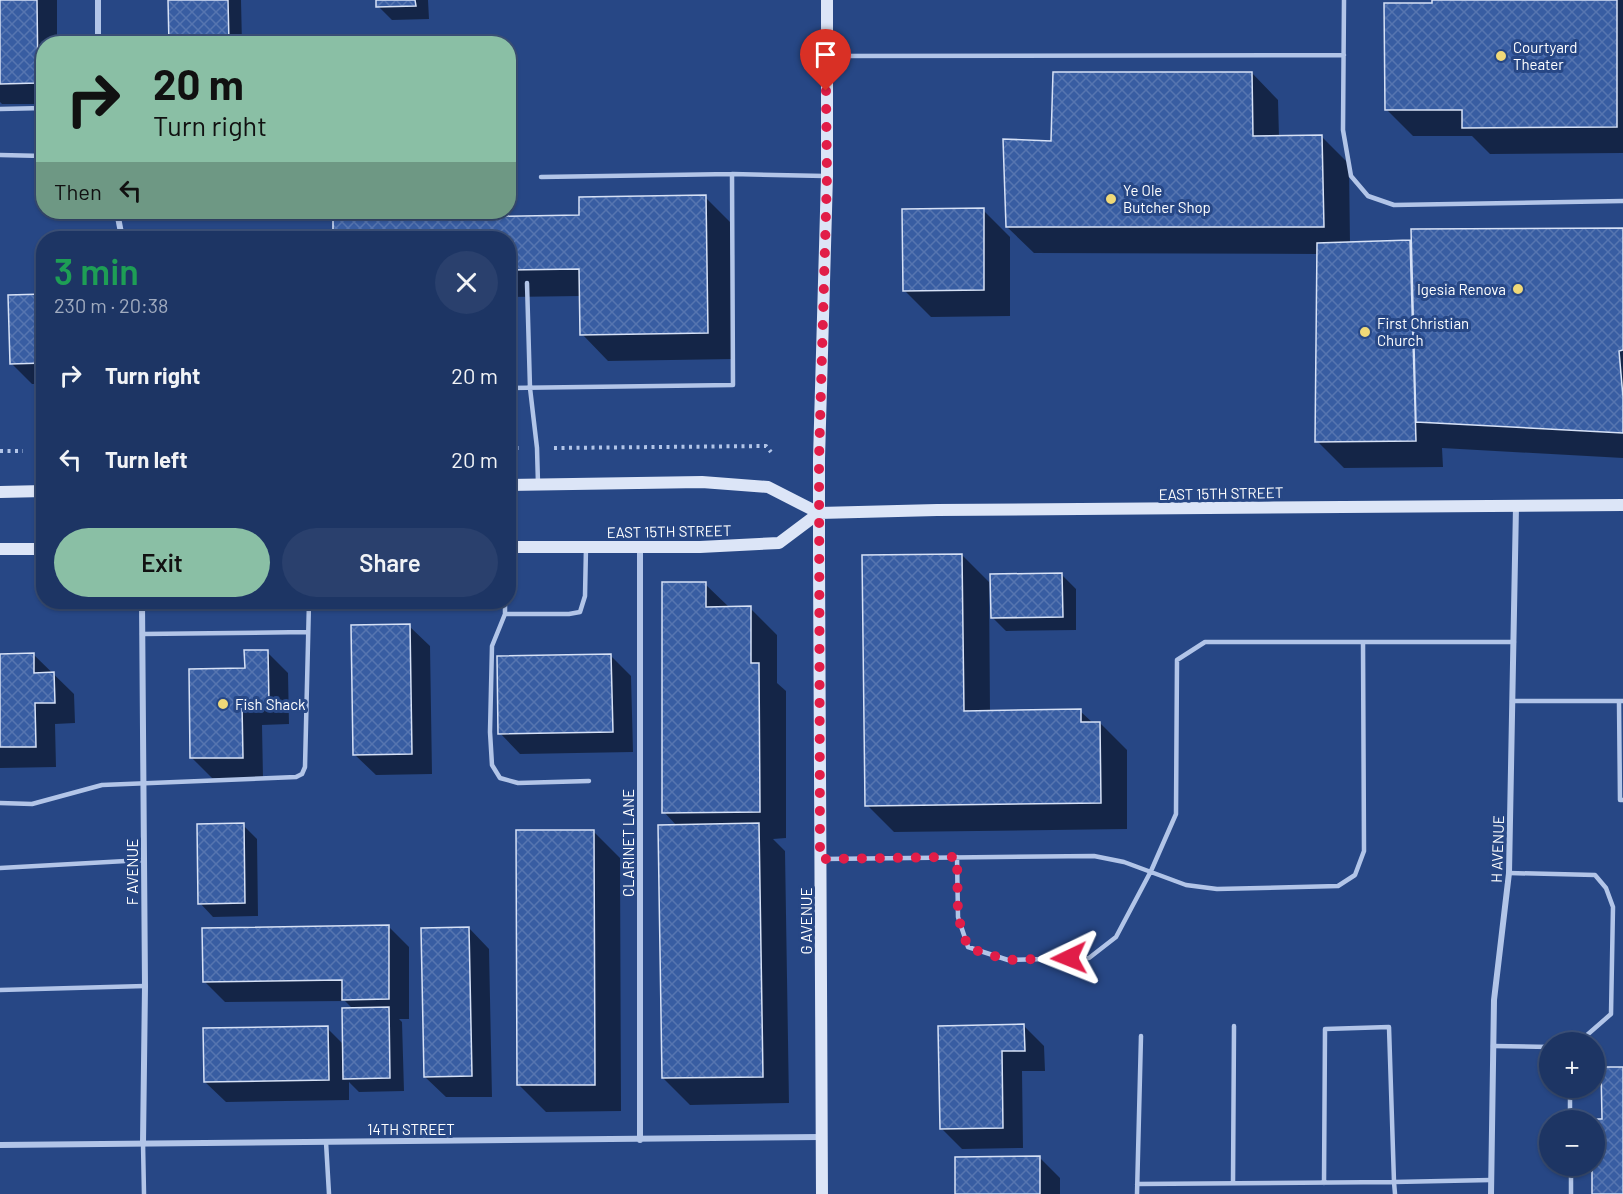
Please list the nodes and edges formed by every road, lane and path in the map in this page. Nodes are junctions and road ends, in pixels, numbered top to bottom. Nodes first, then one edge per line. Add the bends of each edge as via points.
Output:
1 (98, 0) edge
2 (827, 0) edge
3 (1344, 0) edge
4 (98, 36) edge
5 (1344, 55) junction
6 (826, 56) junction
7 (36, 108) edge
8 (0, 109) edge
9 (0, 155) edge
10 (36, 156) edge
11 (732, 174) junction
12 (827, 176) junction
13 (541, 177) dead end
14 (1623, 201) edge
15 (527, 284) dead end
16 (516, 388) edge
17 (530, 388) junction
18 (516, 448) edge
19 (537, 448) junction
20 (771, 452) dead end
21 (538, 484) junction
22 (516, 485) edge
23 (36, 491) edge
24 (0, 492) edge
25 (1516, 505) junction
26 (1623, 505) edge
27 (819, 513) junction
28 (516, 547) edge
29 (586, 547) junction
30 (640, 547) junction
31 (0, 549) edge
32 (36, 549) edge
33 (142, 609) edge
34 (309, 609) edge
35 (505, 609) edge
36 (505, 614) junction
37 (308, 632) junction
38 (142, 634) junction
39 (1364, 642) junction
40 (1514, 642) junction
41 (1512, 701) junction
42 (1621, 701) edge
43 (589, 781) dead end
44 (143, 785) junction
45 (1623, 800) edge
46 (0, 803) edge
47 (957, 857) junction
48 (820, 859) junction
49 (144, 860) junction
50 (0, 868) edge
51 (1151, 871) junction
52 (1509, 873) junction
53 (145, 986) junction
54 (0, 990) edge
55 (1234, 1026) dead end
56 (1590, 1032) edge
57 (1141, 1036) dead end
58 (1493, 1046) junction
59 (1539, 1047) edge
60 (822, 1137) junction
61 (640, 1140) junction
62 (326, 1142) junction
63 (144, 1143) junction
64 (0, 1145) edge
65 (1571, 1176) edge
66 (1491, 1180) junction
67 (1394, 1182) junction
68 (1324, 1183) junction
69 (1137, 1184) junction
70 (1233, 1184) junction
71 (144, 1194) edge
72 (329, 1194) edge
73 (822, 1194) edge
74 (1137, 1194) edge
75 (1395, 1194) edge
76 (1491, 1194) edge
77 (1571, 1194) edge

1 - 4 street
2 - 6 main road, G AVENUE
3 - 5 lane
5 - 6 lane
5 - 14 lane via 1343,130 1351,176 1368,196 1394,206
6 - 12 main road, G AVENUE
7 - 8 lane
9 - 10 lane
11 - 12 lane
11 - 13 lane
11 - 17 lane via 733,385
12 - 27 main road, G AVENUE
15 - 17 lane
16 - 17 lane
17 - 19 lane
18 - 19 path
19 - 20 path via 766,446
19 - 21 lane
21 - 22 main road, EAST 15TH STREET
21 - 27 main road, EAST 15TH STREET via 702,482 768,487
23 - 24 main road
25 - 26 main road, EAST 15TH STREET
25 - 27 main road, EAST 15TH STREET
25 - 40 street, H AVENUE
27 - 30 main road, EAST 15TH STREET via 779,543
27 - 48 main road, G AVENUE
28 - 29 main road, EAST 15TH STREET
29 - 30 main road, EAST 15TH STREET
29 - 36 lane via 585,596 580,612
30 - 61 street, CLARINET LANE
31 - 32 main road
33 - 38 street, F AVENUE
34 - 37 lane
35 - 36 lane
36 - 43 lane via 492,646 492,765 500,778 518,783
37 - 38 lane
37 - 44 lane via 302,774
38 - 44 street, F AVENUE
39 - 40 lane
39 - 51 lane via 1205,642 1177,660 1176,814
39 - 51 lane via 1364,851 1355,875 1338,886 1217,889 1186,885
40 - 41 street, H AVENUE
41 - 42 lane
41 - 52 street, H AVENUE
42 - 45 lane
44 - 46 lane via 102,785 32,804
44 - 49 street, F AVENUE
47 - 48 lane
47 - 51 lane via 1094,856
47 - 51 lane via 958,917 968,948 1008,960 1089,958 1116,938
48 - 60 main road, G AVENUE
49 - 50 lane
49 - 53 street, F AVENUE
52 - 56 lane via 1595,875 1606,888 1612,908 1611,1014
52 - 58 street, H AVENUE via 1494,999
53 - 54 lane
53 - 63 street, F AVENUE
55 - 70 lane
57 - 69 lane
58 - 59 lane
58 - 66 street, H AVENUE
60 - 61 street, 14TH STREET
60 - 73 main road, G AVENUE
61 - 62 street, 14TH STREET
62 - 63 street, 14TH STREET
62 - 72 lane
63 - 64 street, 14TH STREET
63 - 71 lane
65 - 77 lane
66 - 67 lane
66 - 76 street, H AVENUE
67 - 68 lane
67 - 68 lane via 1389,1028 1357,1028 1325,1029
67 - 75 lane
68 - 70 lane
69 - 70 lane
69 - 74 lane

